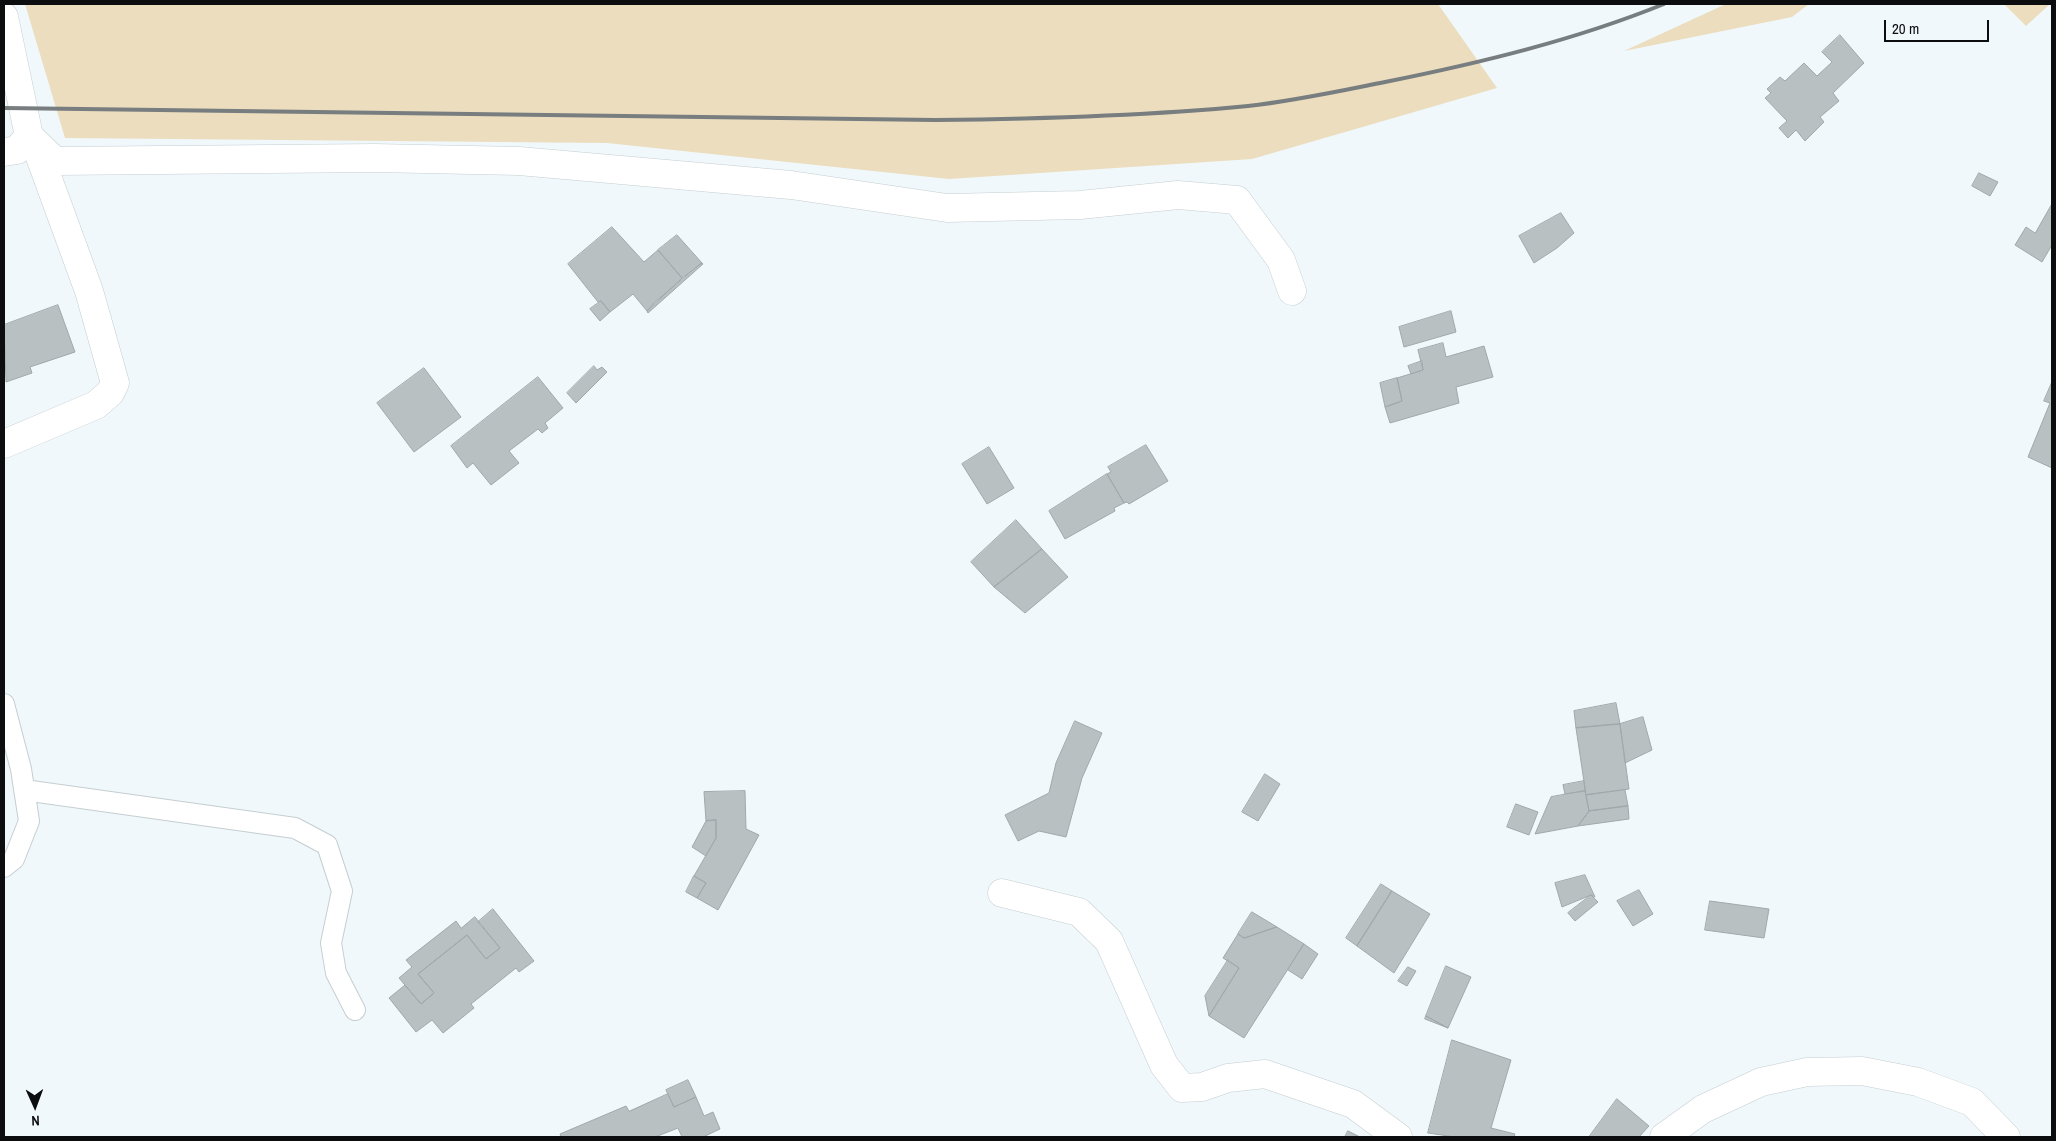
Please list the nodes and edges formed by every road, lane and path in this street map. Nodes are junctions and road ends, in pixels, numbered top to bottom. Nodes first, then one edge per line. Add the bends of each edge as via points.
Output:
1 (4, 17) edge
2 (32, 139) junction
3 (4, 152) edge
4 (1292, 291) dead end
5 (4, 444) edge
6 (4, 704) edge
7 (24, 790) junction
8 (4, 867) edge
9 (1002, 893) dead end
10 (355, 1010) dead end
11 (1398, 1137) edge
12 (1664, 1137) edge
13 (2006, 1137) edge

1 - 2 street
2 - 3 street via 17,150
2 - 4 street via 55,161 376,158 519,161 791,185 947,208 1080,205 1178,195 1237,200 1281,260
2 - 5 street via 89,291 115,383 110,393 96,406
6 - 7 lane
7 - 8 lane via 29,821 14,859
7 - 10 lane via 295,828 327,845 342,891 330,943 336,974
9 - 11 street via 1079,912 1109,941 1164,1065 1182,1088 1265,1074 1353,1104
12 - 13 street via 1703,1108 1760,1082 1807,1072 1862,1071 1918,1082 1972,1102

